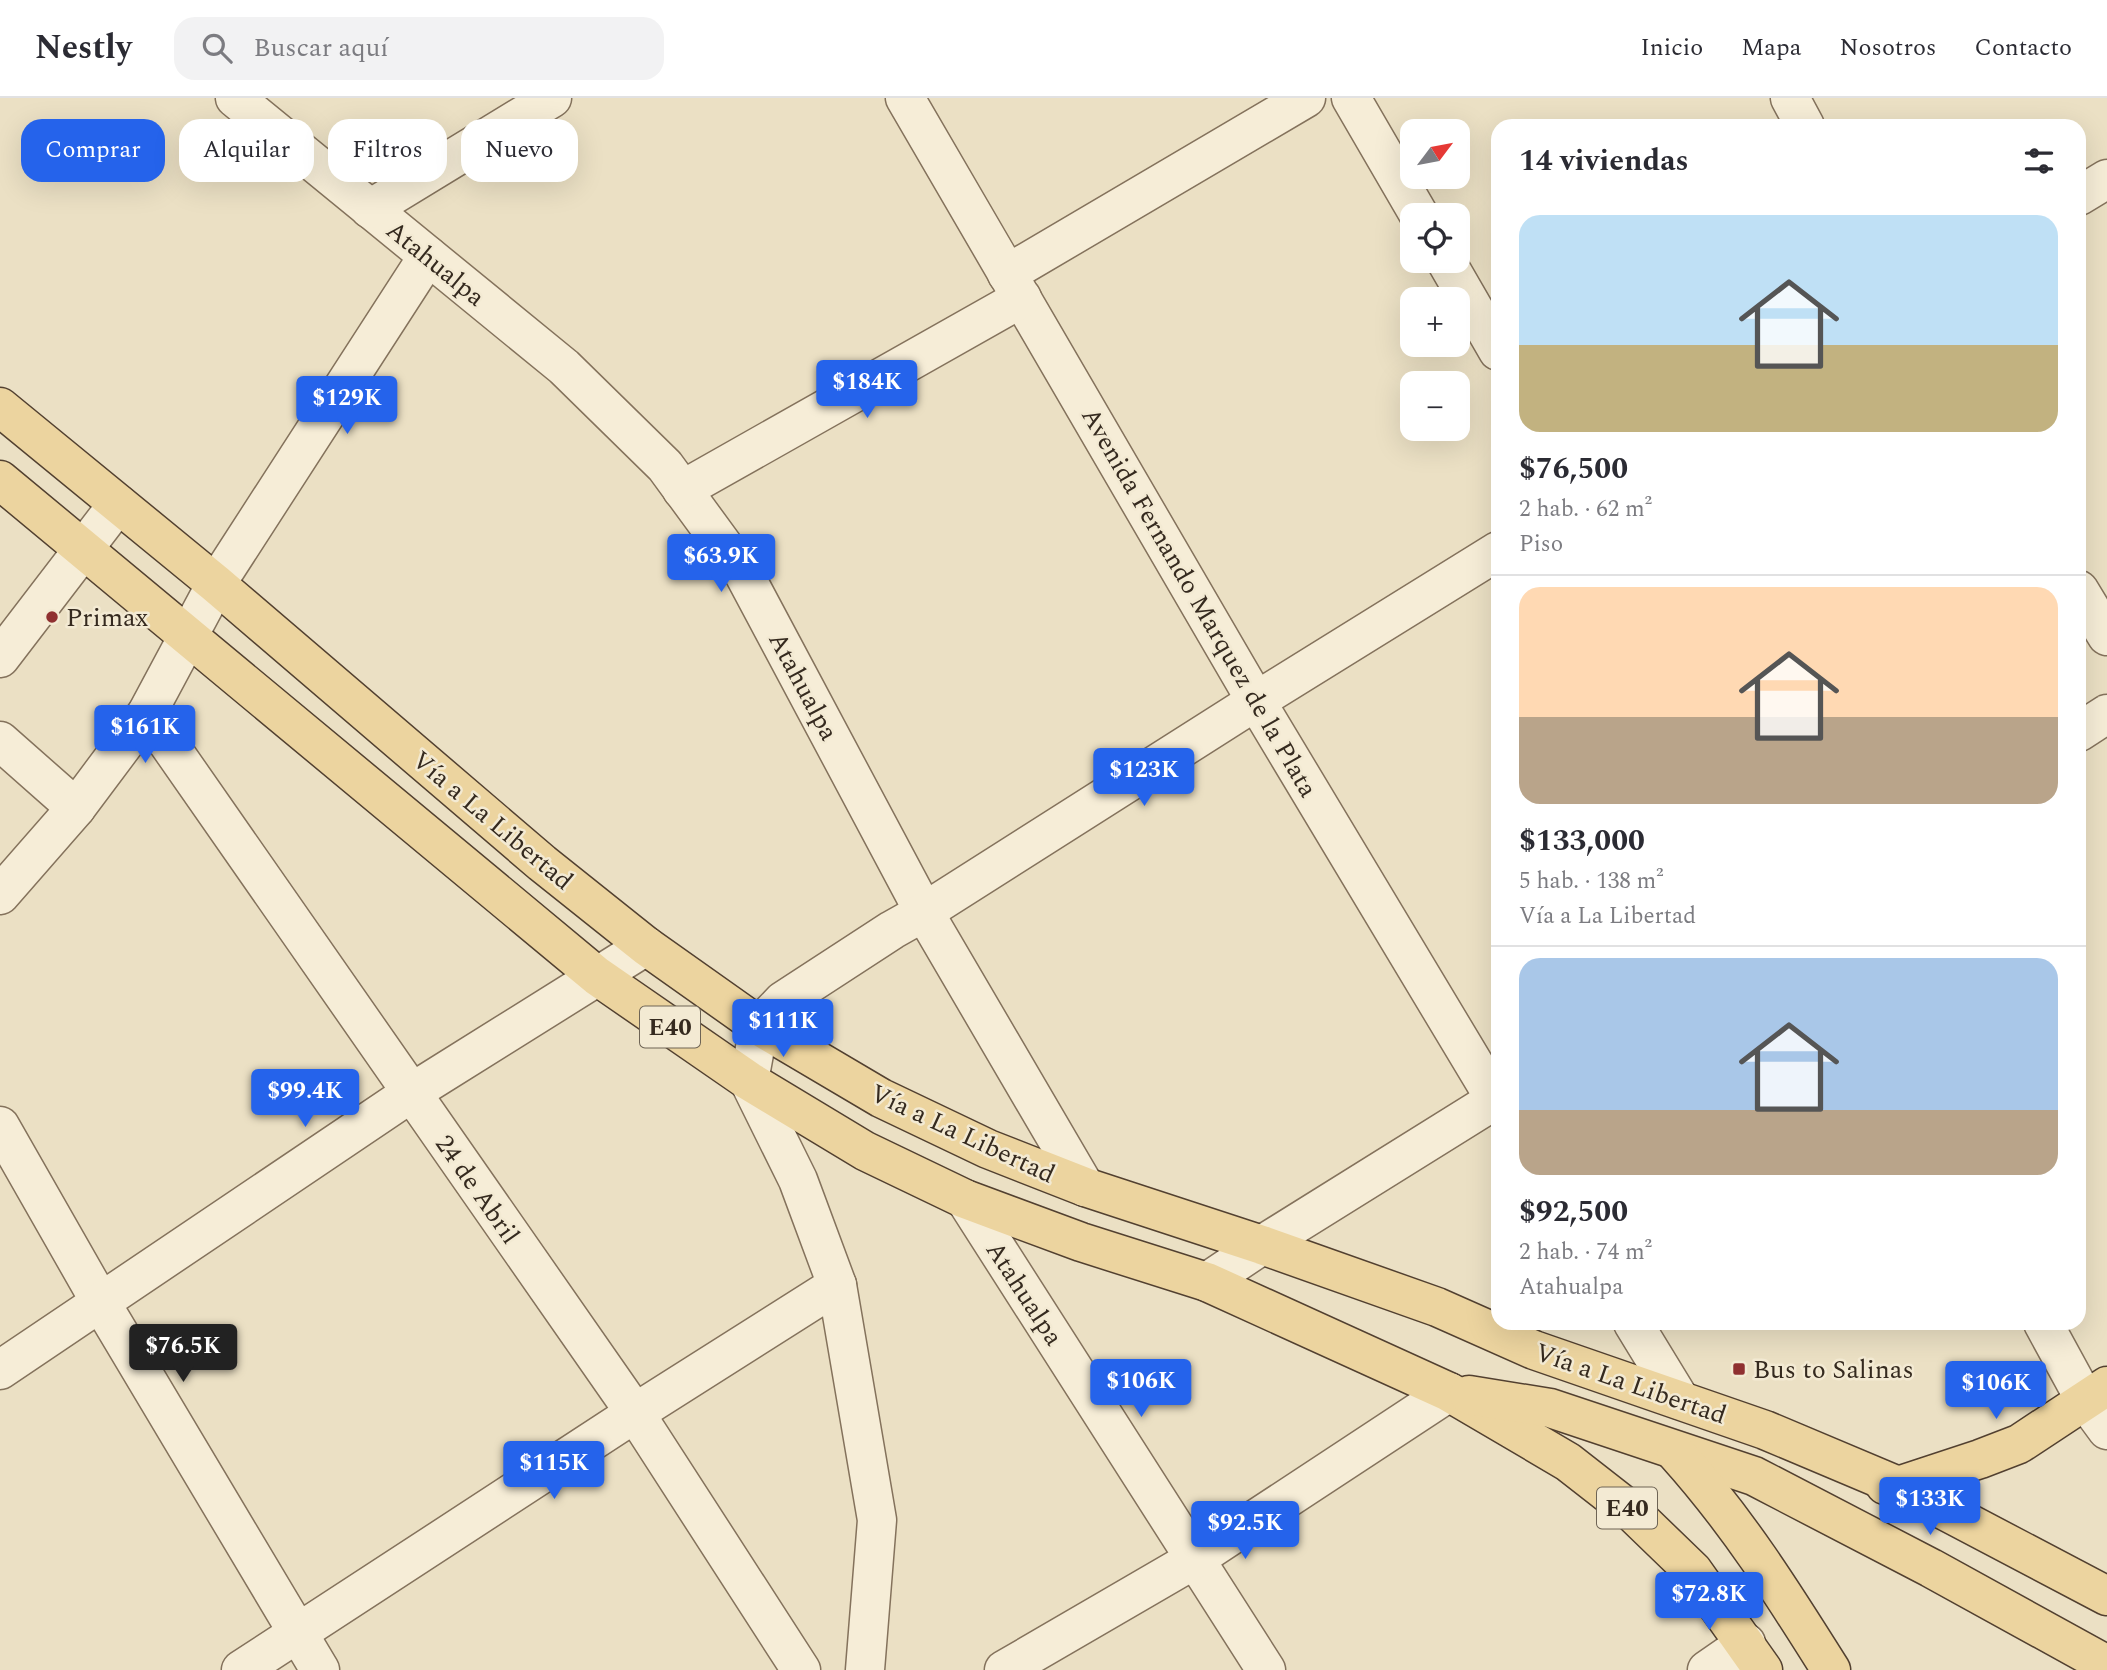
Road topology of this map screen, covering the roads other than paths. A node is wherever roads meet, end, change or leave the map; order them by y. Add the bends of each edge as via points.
1 (235, 98) edge
2 (552, 98) edge
3 (905, 98) edge
4 (1306, 98) edge
5 (1351, 98) edge
6 (1790, 98) edge
7 (1801, 119) edge
8 (2107, 178) edge
9 (2086, 192) edge
10 (1412, 203) edge
11 (370, 209) junction
12 (428, 256) junction
13 (1453, 273) edge
14 (1015, 286) junction
15 (1491, 339) edge
16 (0, 407) edge
17 (0, 481) edge
18 (682, 490) junction
19 (118, 504) junction
20 (84, 550) junction
21 (1491, 555) edge
22 (216, 584) junction
23 (2086, 602) edge
24 (2107, 636) edge
25 (188, 638) junction
26 (0, 657) edge
27 (1256, 701) junction
28 (147, 713) junction
29 (2107, 713) edge
30 (2086, 727) edge
31 (0, 741) edge
32 (76, 808) junction
33 (0, 895) edge
34 (924, 912) junction
35 (646, 946) junction
36 (597, 976) junction
37 (759, 1027) junction
38 (749, 1081) junction
39 (1491, 1091) edge
40 (411, 1093) junction
41 (1491, 1105) edge
42 (0, 1126) edge
43 (1085, 1187) junction
44 (965, 1199) junction
45 (1262, 1245) junction
46 (1207, 1282) junction
47 (837, 1285) junction
48 (101, 1303) junction
49 (1637, 1330) edge
50 (2048, 1330) edge
51 (1534, 1350) junction
52 (0, 1370) edge
53 (1449, 1392) junction
54 (1680, 1400) junction
55 (2100, 1405) edge
56 (635, 1413) junction
57 (1674, 1450) junction
58 (1754, 1476) junction
59 (1898, 1486) junction
60 (1195, 1559) junction
61 (2107, 1596) edge
62 (298, 1635) junction
63 (1754, 1657) edge
64 (2107, 1665) edge
65 (242, 1670) edge
66 (320, 1670) edge
67 (801, 1670) edge
68 (865, 1670) edge
69 (1004, 1670) edge
70 (1266, 1670) edge
71 (1707, 1670) edge
72 (1831, 1670) edge

1 - 11 street, Atahualpa
2 - 11 street
3 - 14 street, Avenida Fernando Marquez de la Plata
4 - 14 street
5 - 10 street
6 - 7 street
8 - 9 street
11 - 12 street, Atahualpa
12 - 18 street, Atahualpa via 564,367 664,466
12 - 22 street
13 - 15 street
14 - 18 street
14 - 27 street, Avenida Fernando Marquez de la Plata
16 - 19 main road, Vía a La Libertad / E40
17 - 20 main road, Vía a La Libertad / E40
18 - 34 street, Atahualpa via 744,575
19 - 20 street
19 - 22 main road, Vía a La Libertad / E40
20 - 25 main road, Vía a La Libertad / E40
20 - 26 street
21 - 27 street
22 - 25 street
22 - 35 main road, Vía a La Libertad / E40
23 - 24 street
25 - 28 street
25 - 36 main road, Vía a La Libertad / E40
27 - 34 street
27 - 39 street, Avenida Fernando Marquez de la Plata
28 - 32 street
28 - 40 street, 24 de Abril
29 - 30 street
31 - 32 street
32 - 33 street
34 - 37 street via 783,1000
34 - 43 street, Atahualpa
35 - 36 street
35 - 37 main road, Vía a La Libertad / E40
36 - 38 main road, Vía a La Libertad / E40
36 - 40 street
37 - 38 street
37 - 43 main road, Vía a La Libertad / E40 via 881,1097 988,1149
38 - 44 main road, Vía a La Libertad / E40 via 865,1151
38 - 47 street via 799,1180
40 - 48 street
40 - 56 street, 24 de Abril
41 - 45 street
42 - 48 street
43 - 45 main road, Vía a La Libertad / E40
44 - 46 main road, Vía a La Libertad / E40
44 - 60 street, Atahualpa
45 - 46 street
45 - 51 main road, Vía a La Libertad / E40 via 1437,1307
46 - 53 main road, Vía a La Libertad / E40
47 - 56 street
47 - 68 street via 877,1520
48 - 52 street
48 - 62 street
49 - 54 street
50 - 55 street
51 - 54 main road, Vía a La Libertad
51 - 57 main road, E40
53 - 57 main road, Vía a La Libertad via 1550,1408
53 - 60 street
53 - 63 main road, E40 via 1569,1462 1632,1512 1693,1571
54 - 59 main road, Vía a La Libertad
55 - 59 main road, Vía a La Libertad via 2019,1444
56 - 62 street
56 - 67 street, 24 de Abril
57 - 58 main road, Vía a La Libertad
57 - 72 main road, E40 via 1758,1555
58 - 59 main road, Vía a La Libertad
58 - 64 main road, Vía a La Libertad
59 - 61 main road, Vía a La Libertad
60 - 69 street
60 - 70 street, Atahualpa
62 - 65 street
62 - 66 street
63 - 71 street

